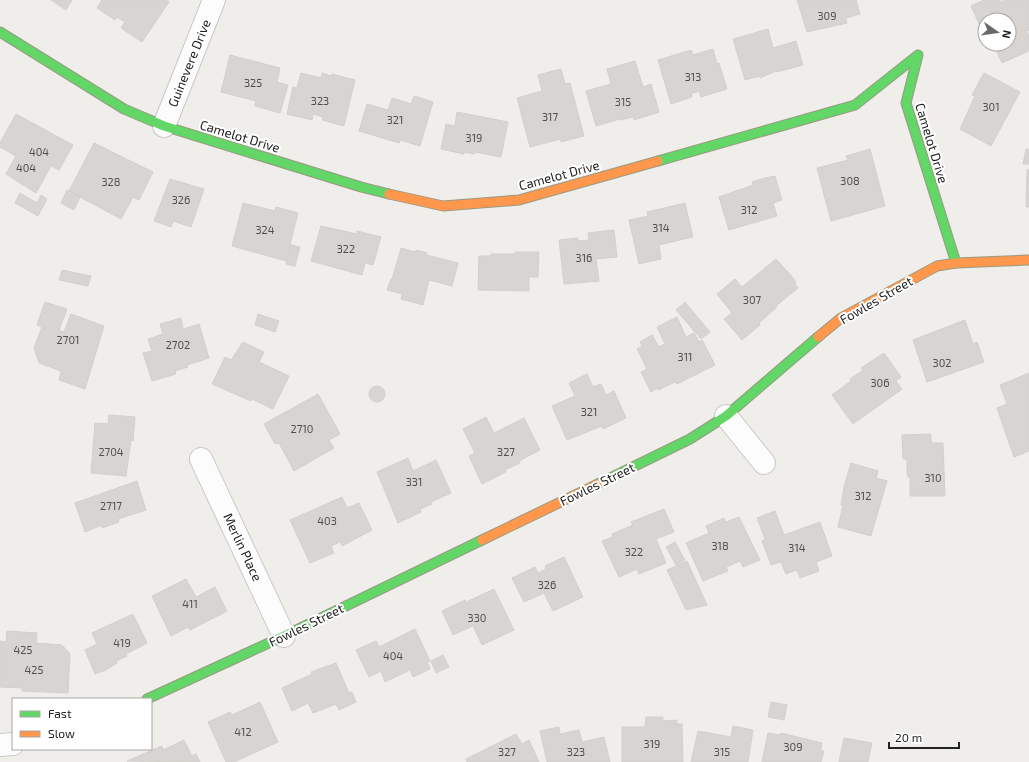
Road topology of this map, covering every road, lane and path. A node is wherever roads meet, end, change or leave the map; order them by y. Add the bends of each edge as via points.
1 (214, 0) edge
2 (0, 32) edge
3 (164, 126) junction
4 (1029, 260) edge
5 (956, 263) junction
6 (726, 416) junction
7 (201, 459) dead end
8 (764, 463) dead end
9 (284, 636) junction
10 (149, 698) edge
11 (12, 744) edge
12 (0, 745) edge

1 - 3 street, Guinevere Drive
2 - 3 street, Camelot Drive via 124,109
3 - 5 street, Camelot Drive via 361,187 443,206 519,200 855,105 918,55 906,103
4 - 5 street, Fowles Street
5 - 6 street, Fowles Street via 936,266 841,318
6 - 8 street
6 - 9 street, Fowles Street via 690,439
7 - 9 street, Merlin Place
9 - 10 street, Fowles Street
11 - 12 street

